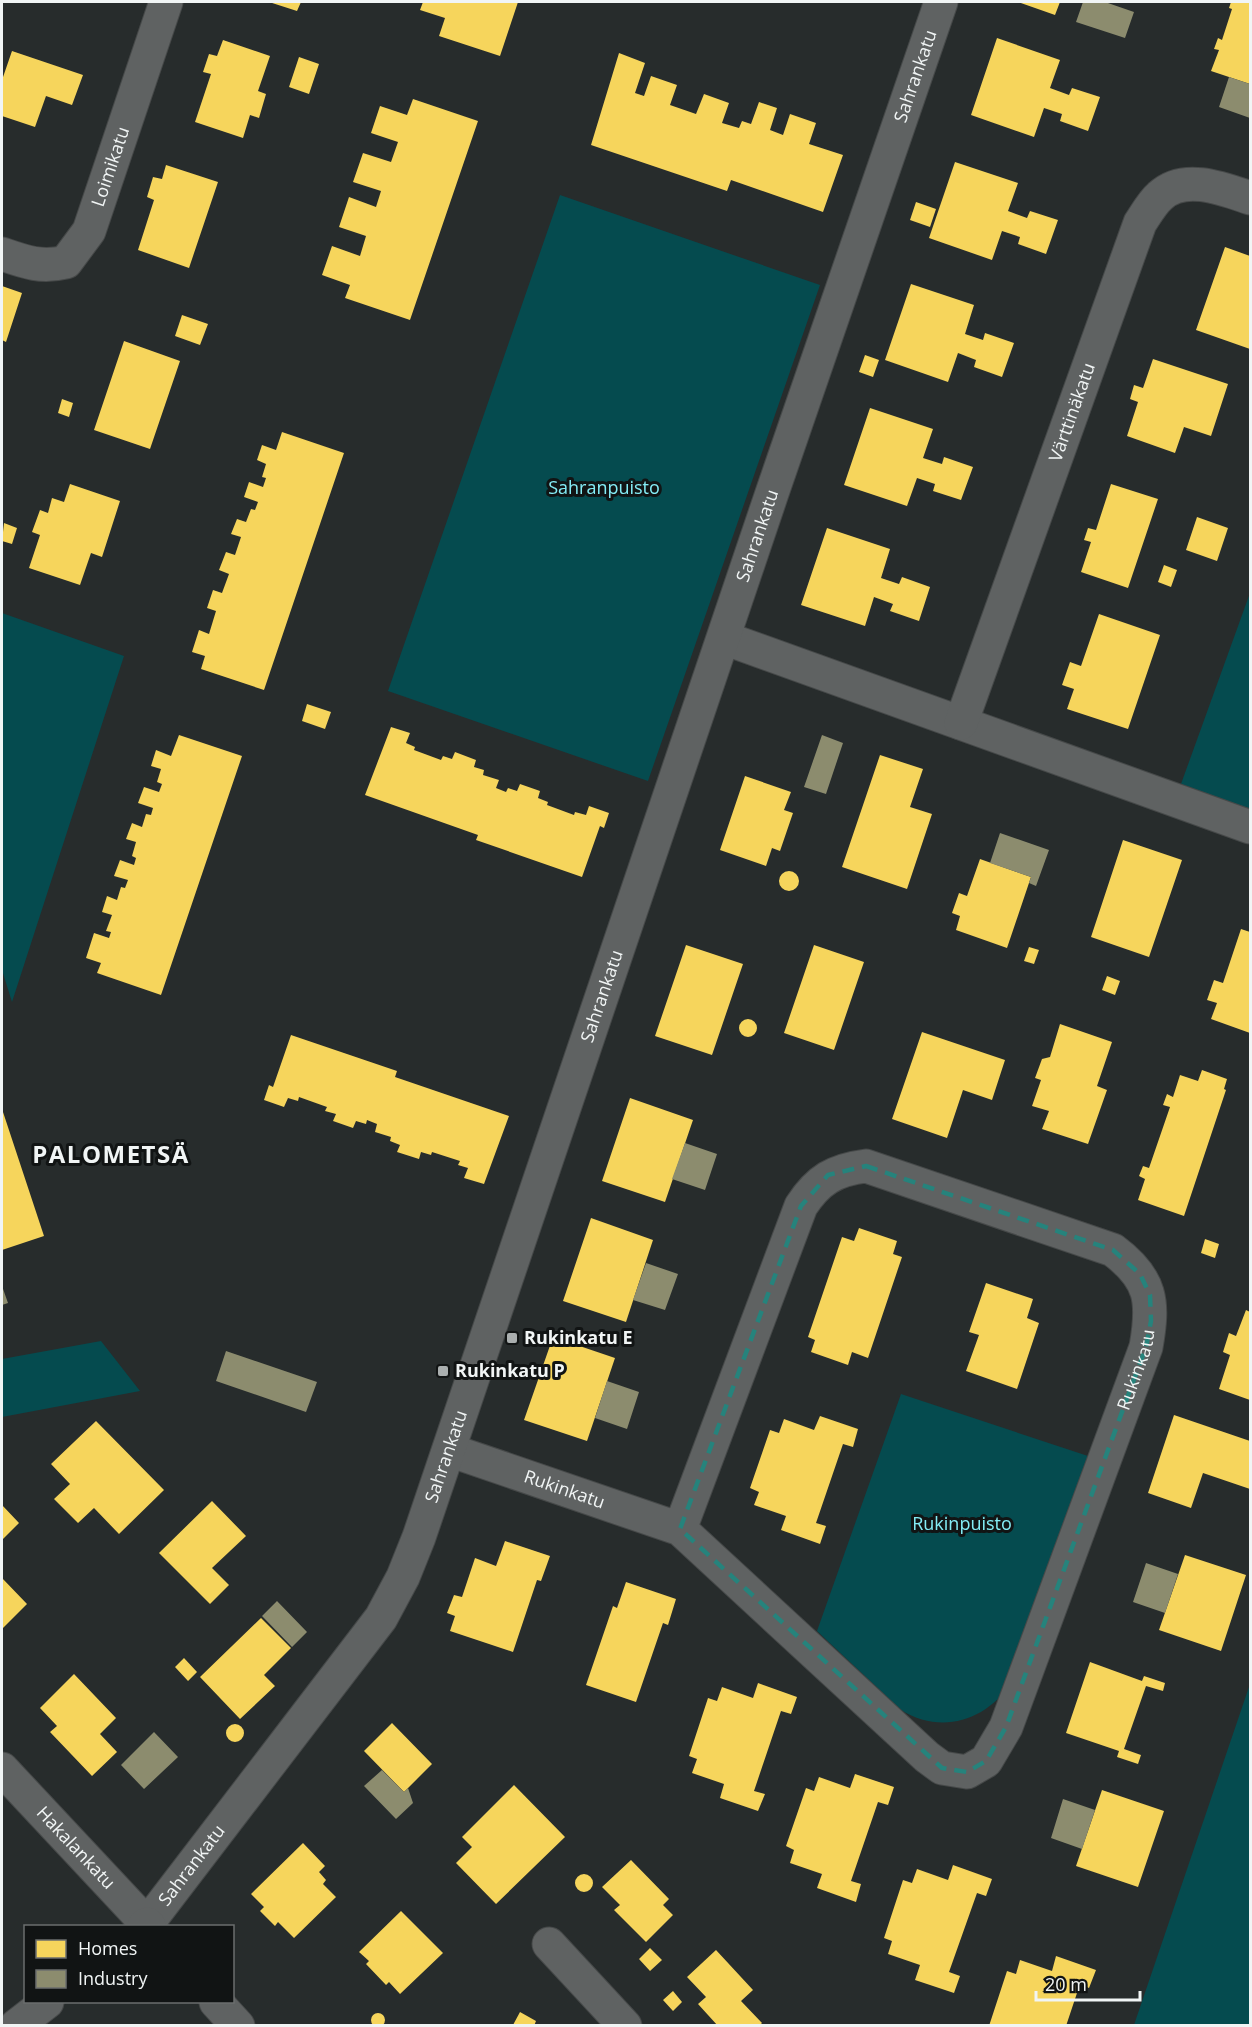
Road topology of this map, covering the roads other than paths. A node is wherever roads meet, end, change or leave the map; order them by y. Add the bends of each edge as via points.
1 (166, 2) edge
2 (941, 2) edge
3 (1251, 198) edge
4 (2, 254) edge
5 (724, 638) junction
6 (962, 723) junction
7 (1251, 827) edge
8 (449, 1450) junction
9 (680, 1529) junction
10 (2, 1769) edge
11 (146, 1925) edge
12 (148, 1925) edge
13 (549, 1944) dead end
14 (44, 2003) edge
15 (218, 2003) edge
16 (16, 2025) edge
17 (238, 2025) edge
18 (625, 2025) edge

1 - 4 street, Loimikatu via 89,231 66,262 47,267
2 - 5 street, Sahrankatu
3 - 6 street, Värttinäkatu via 1213,185 1185,185 1161,195 1140,223
5 - 6 street
5 - 8 street, Sahrankatu
6 - 7 street
8 - 9 street, Rukinkatu
8 - 12 street, Sahrankatu via 404,1577 381,1618
9 - 9 street, Rukinkatu via 927,1758 942,1768 967,1772 986,1761 1006,1727 1146,1347 1150,1295 1140,1274 1113,1250 866,1166 844,1168 828,1175 801,1206
10 - 11 street, Hakalankatu
13 - 18 street
14 - 16 street
15 - 17 street

